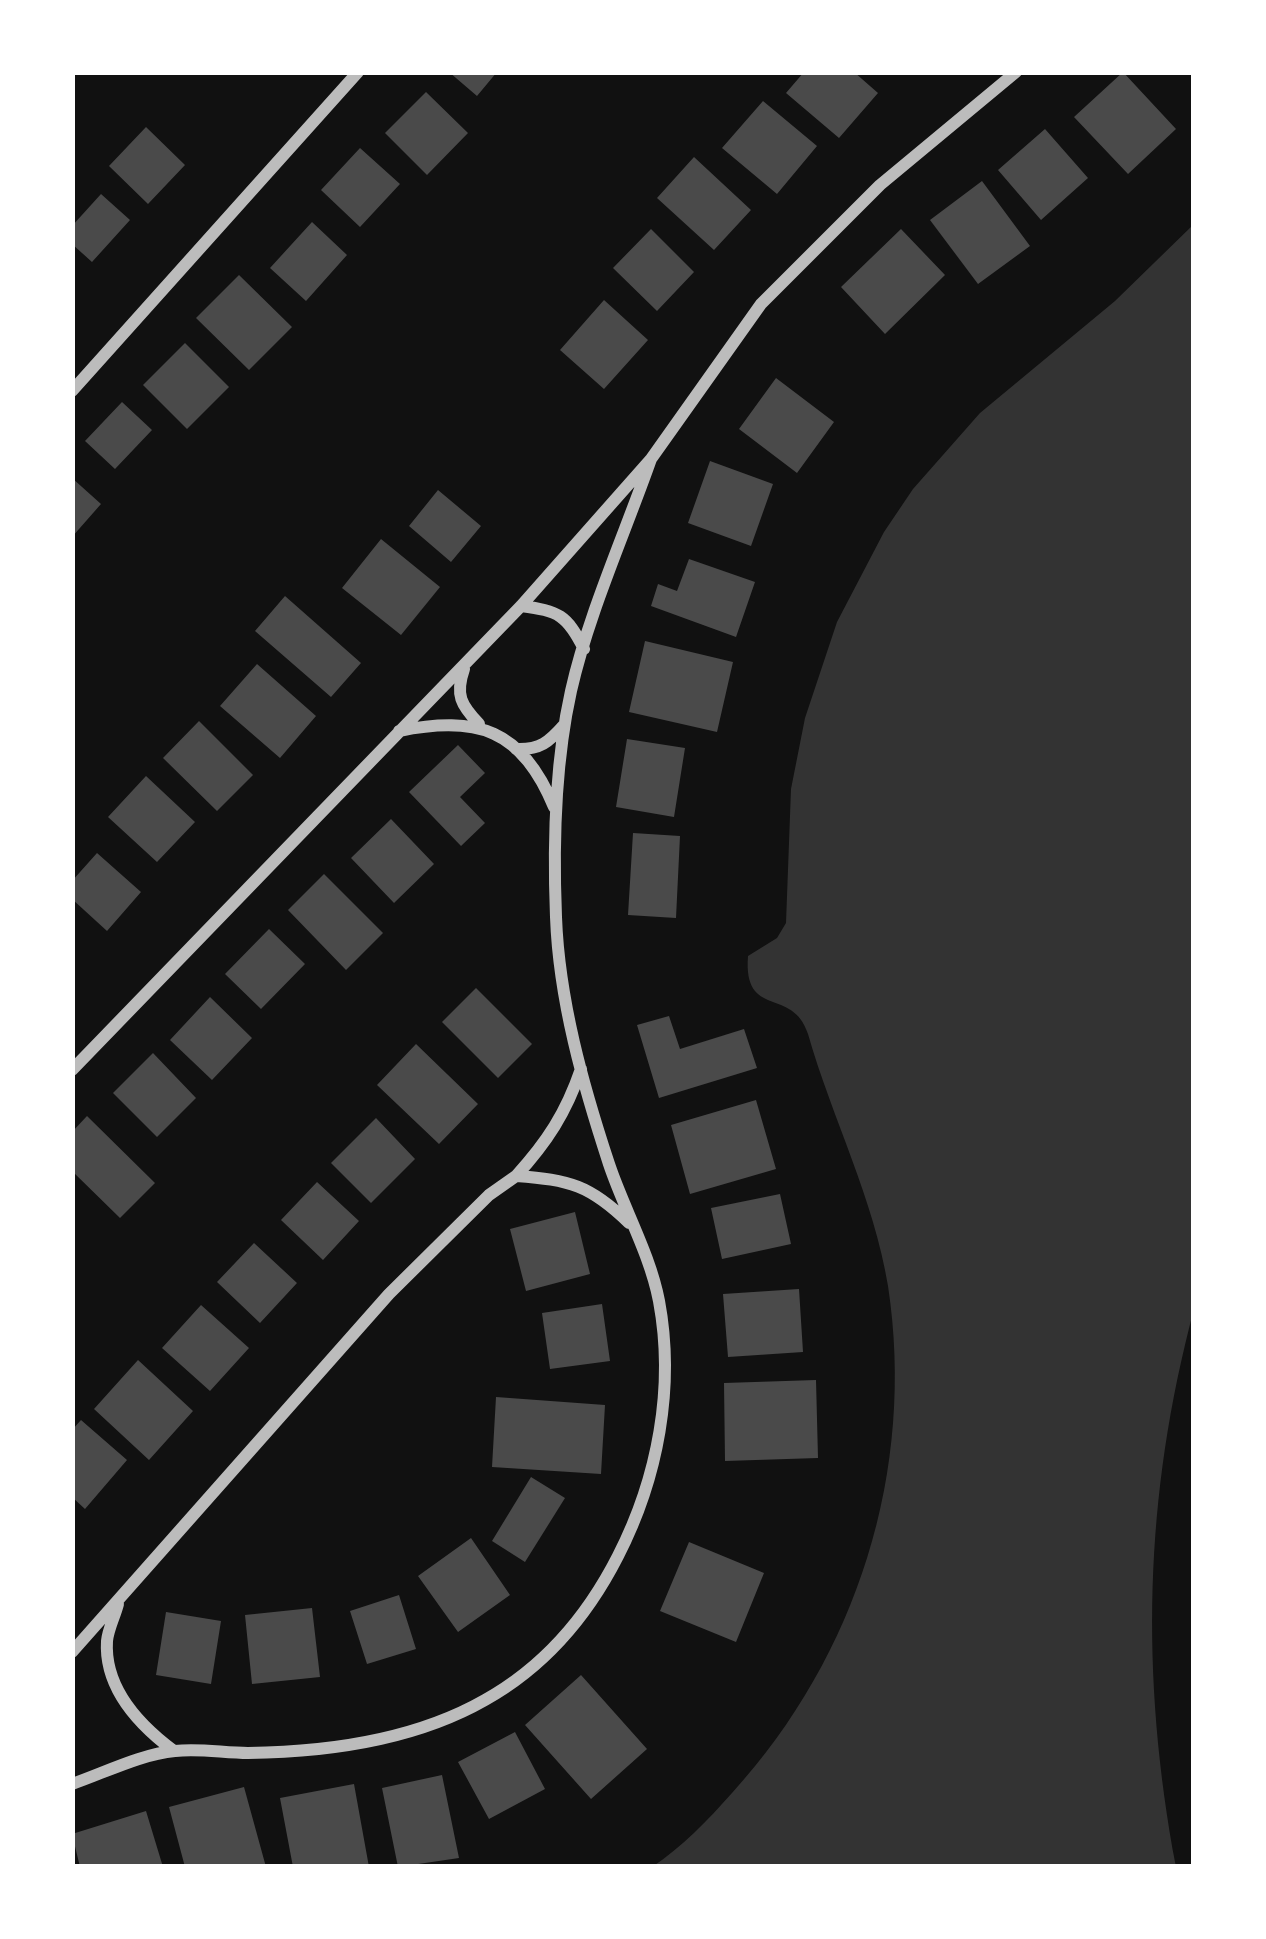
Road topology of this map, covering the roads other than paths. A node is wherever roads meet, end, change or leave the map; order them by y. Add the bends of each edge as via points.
1 (358, 72) edge
2 (1016, 72) edge
3 (72, 391) edge
4 (651, 459) junction
5 (521, 606) junction
6 (584, 649) junction
7 (466, 662) junction
8 (566, 723) junction
9 (480, 726) junction
10 (398, 731) junction
11 (515, 748) junction
12 (556, 812) junction
13 (581, 1068) junction
14 (72, 1070) edge
15 (516, 1176) junction
16 (633, 1227) junction
17 (120, 1597) junction
18 (72, 1652) edge
19 (174, 1750) junction
20 (72, 1784) edge

1 - 3 street
2 - 4 street via 880,185 761,304
4 - 5 street
4 - 6 street
5 - 6 street via 553,610 572,624
5 - 7 street
6 - 8 street
7 - 9 street via 461,705
7 - 10 street
8 - 11 street via 549,743
8 - 12 street
9 - 10 street
9 - 11 street
10 - 14 street
11 - 12 street via 541,774
12 - 13 street via 556,919
13 - 15 street via 550,1138
13 - 16 street
15 - 16 street via 579,1184
15 - 17 street via 388,1294
16 - 19 street via 658,1296 664,1341 655,1462 601,1591 558,1644 485,1701 399,1733 333,1748
17 - 18 street
17 - 19 street via 107,1641 112,1678 144,1728
19 - 20 street

